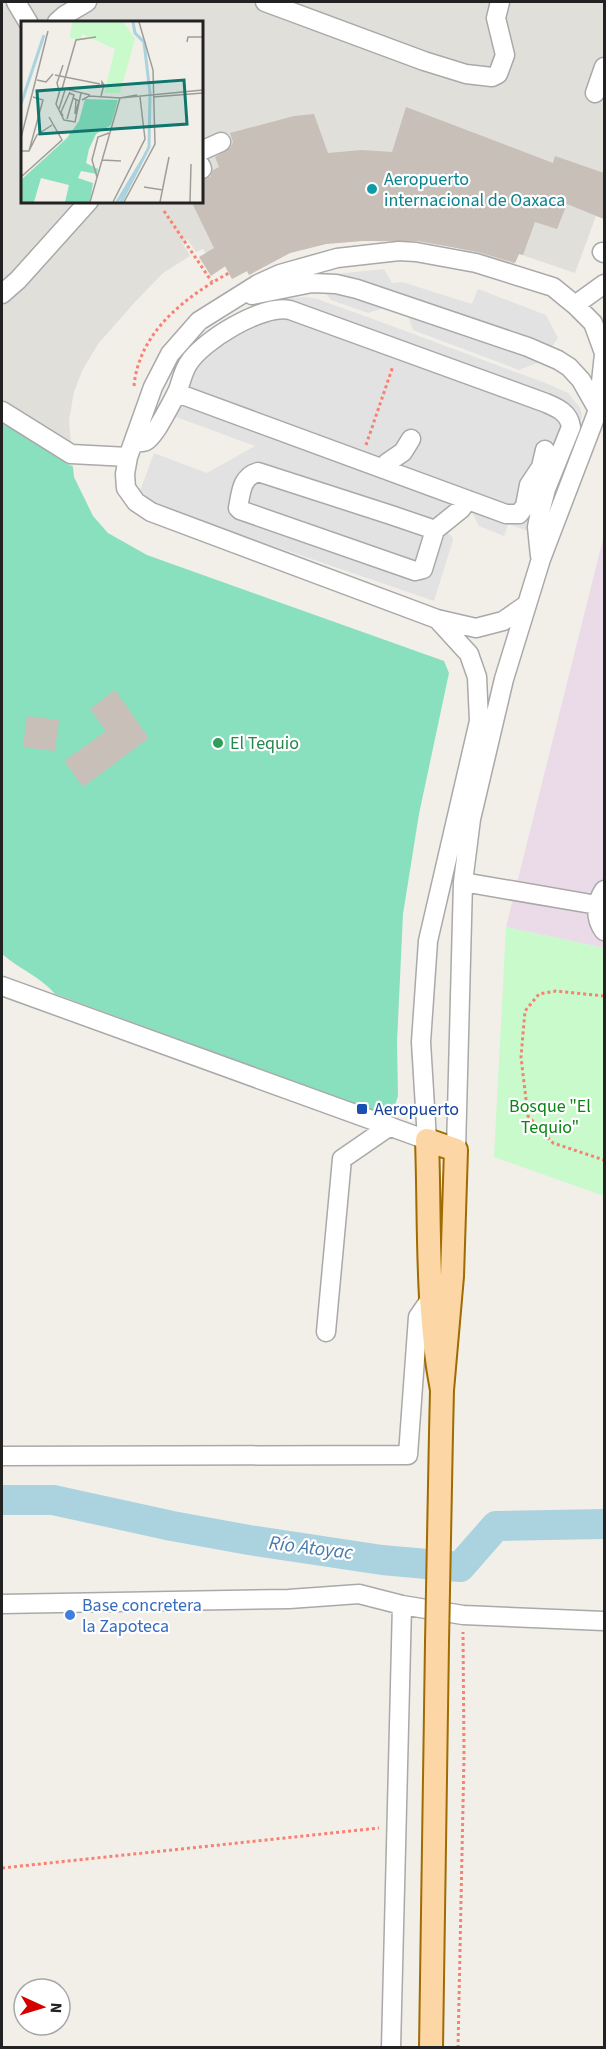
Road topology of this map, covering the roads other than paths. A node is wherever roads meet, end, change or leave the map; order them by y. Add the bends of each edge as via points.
1 (16, 2) edge
2 (87, 2) edge
3 (266, 2) edge
4 (500, 2) edge
5 (27, 21) edge
6 (58, 21) edge
7 (604, 67) edge
8 (595, 93) dead end
9 (220, 142) dead end
10 (202, 150) edge
11 (88, 202) edge
12 (604, 284) edge
13 (2, 294) edge
14 (237, 297) junction
15 (575, 305) junction
16 (604, 353) edge
17 (177, 393) junction
18 (598, 410) junction
19 (2, 411) edge
20 (411, 439) dead end
21 (130, 450) junction
22 (545, 450) dead end
23 (384, 469) junction
24 (468, 500) junction
25 (435, 530) junction
26 (541, 559) junction
27 (526, 605) junction
28 (437, 619) junction
29 (463, 882) junction
30 (601, 898) edge
31 (604, 931) edge
32 (2, 986) edge
33 (390, 1126) junction
34 (428, 1140) junction
35 (456, 1150) junction
36 (431, 1298) junction
37 (326, 1332) dead end
38 (442, 1390) junction
39 (2, 1456) edge
40 (2, 1604) edge
41 (402, 1605) junction
42 (604, 1621) edge
43 (391, 2048) edge
44 (431, 2048) edge

1 - 5 street
2 - 6 street
3 - 4 street via 424,61 466,74 492,77 498,74 505,55 496,18
7 - 8 street
9 - 10 street
11 - 13 street
12 - 15 street
14 - 15 street via 304,266 399,251 476,263 554,287
14 - 18 street via 312,283 357,289 558,360 581,380
14 - 21 street via 199,321 170,354
15 - 16 street via 593,323
16 - 18 street
17 - 21 street via 153,435
17 - 23 street
17 - 26 street via 188,364 218,336 267,310 280,308 558,408 566,414 571,427 546,489 537,527
18 - 26 street
19 - 21 street via 71,454
20 - 23 street
21 - 28 street via 126,488 136,502 151,512
22 - 24 street via 519,514 506,514
23 - 24 street
24 - 25 street
25 - 25 street via 258,472 243,483 238,508 415,571 423,569
26 - 27 street
27 - 28 street via 503,621 476,628
27 - 29 street via 471,819
28 - 34 street via 469,654 477,677 478,721 428,941 421,1042
29 - 30 street
29 - 35 street
30 - 31 street via 597,916
32 - 33 street
33 - 34 street
33 - 37 street via 342,1159
34 - 35 main road
34 - 36 main road
35 - 38 main road via 452,1276
36 - 38 main road via 434,1351
36 - 39 street via 418,1317 408,1455
38 - 44 main road, bridge
40 - 41 street via 289,1599 359,1594
41 - 42 street via 463,1616
41 - 43 street

